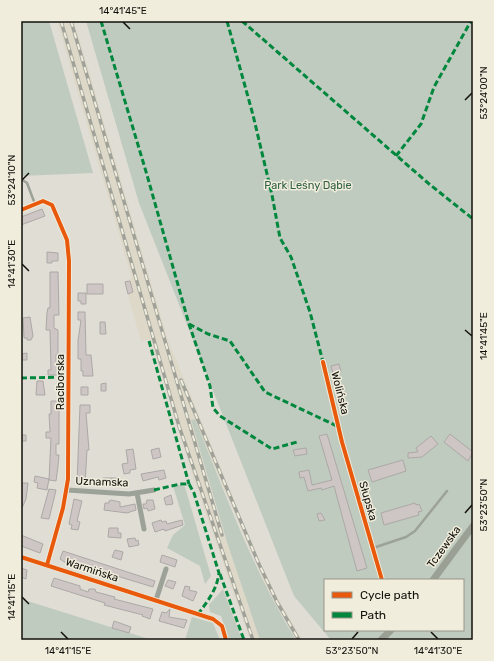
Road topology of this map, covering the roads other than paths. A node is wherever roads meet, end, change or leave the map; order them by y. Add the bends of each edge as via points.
1 (21, 180) edge
2 (36, 204) junction
3 (21, 210) edge
4 (323, 362) dead end
5 (339, 427) joint
6 (67, 490) junction
7 (154, 490) dead end
8 (447, 492) dead end
9 (137, 493) junction
10 (473, 526) edge
11 (144, 529) dead end
12 (373, 548) junction
13 (21, 557) edge
14 (47, 565) junction
15 (166, 569) dead end
16 (382, 579) edge
17 (434, 579) edge
18 (156, 600) junction
19 (390, 631) edge
20 (226, 640) edge
21 (381, 640) edge

1 - 2 lane via 27,183
2 - 3 street
2 - 6 street, Raciborska via 52,204 64,230 69,261
4 - 5 street, Wolińska
5 - 12 street, Słupska
6 - 9 street, Uznamska
6 - 14 street, Raciborska
7 - 9 street, Uznamska
8 - 12 lane via 415,531 406,537
9 - 11 street, Uznamska
10 - 17 street, Tczewska
12 - 16 street, Słupska
13 - 14 street, Warmińska
14 - 18 street, Warmińska
15 - 18 street
18 - 20 street, Warmińska via 214,619 222,626
19 - 21 street

